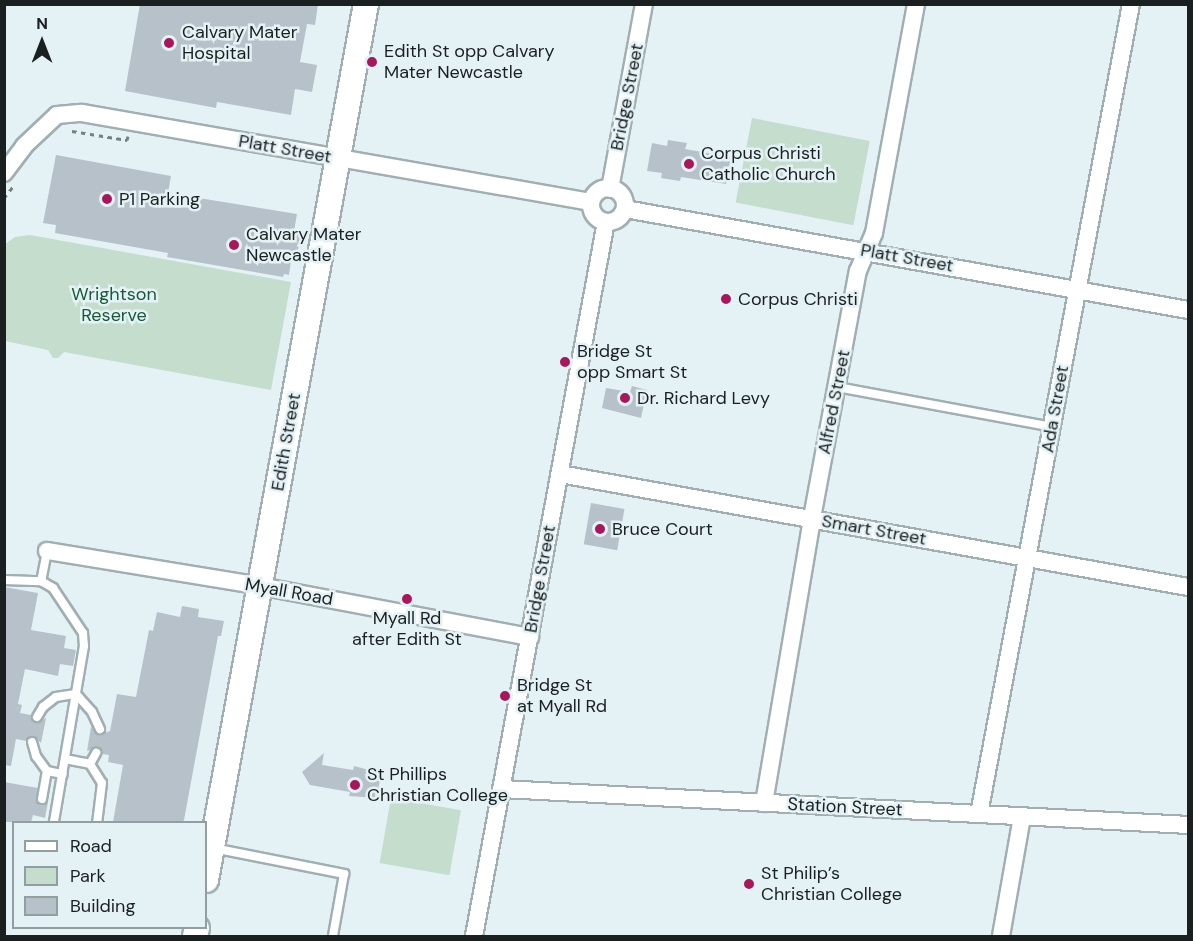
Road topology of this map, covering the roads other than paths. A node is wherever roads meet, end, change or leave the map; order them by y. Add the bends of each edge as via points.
1 (366, 4) edge
2 (644, 4) edge
3 (916, 4) edge
4 (1131, 4) edge
5 (337, 158) junction
6 (12, 175) edge
7 (610, 189) junction
8 (591, 202) junction
9 (625, 209) junction
10 (606, 222) junction
11 (866, 251) junction
12 (1077, 290) junction
13 (1188, 310) edge
14 (837, 387) junction
15 (1052, 427) junction
16 (560, 474) junction
17 (812, 518) junction
18 (47, 551) joint
19 (1028, 559) junction
20 (4, 580) edge
21 (41, 582) junction
22 (260, 586) junction
23 (1188, 587) edge
24 (530, 637) junction
25 (76, 694) junction
26 (37, 717) dead end
27 (100, 729) dead end
28 (32, 742) dead end
29 (96, 753) dead end
30 (65, 759) junction
31 (90, 764) junction
32 (47, 771) junction
33 (63, 774) junction
34 (502, 789) junction
35 (42, 799) dead end
36 (764, 803) junction
37 (979, 814) junction
38 (1022, 817) junction
39 (54, 821) edge
40 (97, 821) edge
41 (1188, 825) edge
42 (211, 848) junction
43 (207, 874) edge
44 (333, 936) edge
45 (474, 936) edge
46 (1001, 936) edge

1 - 5 main road, Edith Street
2 - 7 street, Bridge Street
3 - 11 street, Alfred Street via 874,233
4 - 12 street, Ada Street
5 - 6 street, Platt Street via 81,113 57,115 24,146
5 - 8 street, Platt Street
5 - 22 main road, Edith Street
7 - 8 street via 598,192
7 - 9 street via 622,196
8 - 10 street via 596,217
9 - 10 street via 620,218
9 - 11 street, Platt Street
10 - 16 street, Bridge Street
11 - 12 street, Platt Street
11 - 14 street, Alfred Street via 860,263
12 - 13 street, Platt Street
12 - 15 street, Ada Street
14 - 15 lane
14 - 17 street, Alfred Street
15 - 19 street, Ada Street
16 - 17 street, Smart Street
16 - 24 street, Bridge Street
17 - 19 street, Smart Street
17 - 36 street, Alfred Street
18 - 21 lane
18 - 22 street, Myall Road
19 - 23 street, Smart Street
19 - 37 street, Ada Street
20 - 21 lane
21 - 25 lane via 53,588 83,633
22 - 24 street, Myall Road
22 - 42 main road, Edith Street
24 - 34 street, Bridge Street
25 - 26 lane via 56,698
25 - 27 lane via 92,712
25 - 30 lane
28 - 32 lane
29 - 31 lane
30 - 31 lane
30 - 33 lane
31 - 40 lane via 102,783
32 - 33 lane
32 - 35 lane
33 - 39 lane
34 - 36 street, Station Street
34 - 45 street, Bridge Street
36 - 37 street, Station Street
37 - 38 street, Station Street
38 - 41 street, Station Street
38 - 46 street
42 - 43 main road, Edith Street
42 - 44 lane via 344,874

